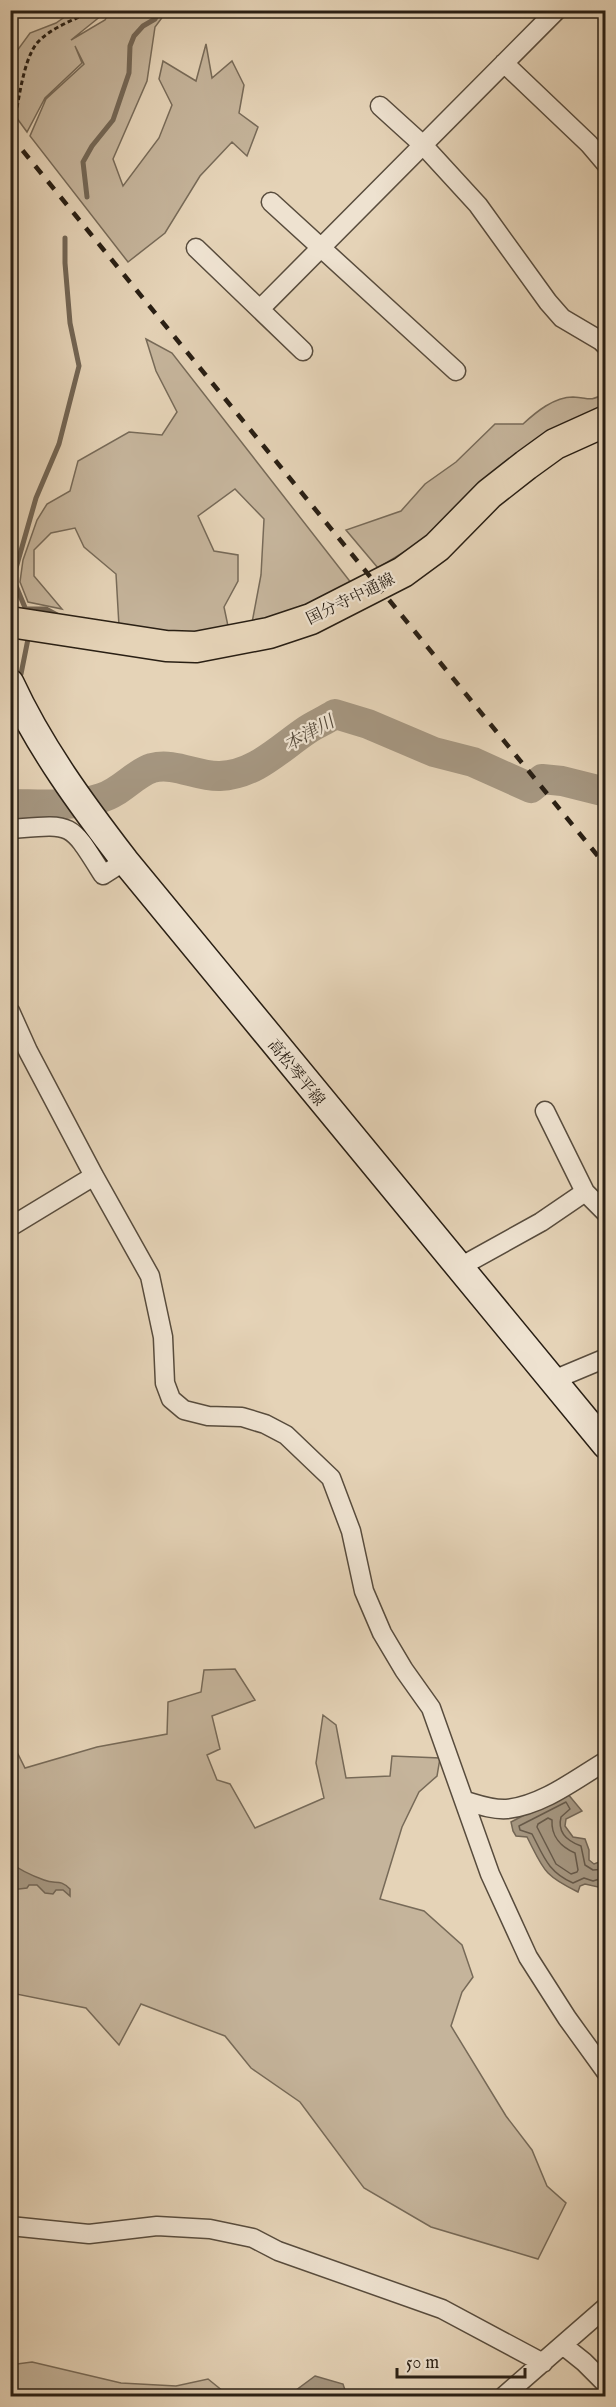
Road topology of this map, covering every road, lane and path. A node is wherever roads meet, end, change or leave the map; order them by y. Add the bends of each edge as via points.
1 (94, 10) edge
2 (557, 10) edge
3 (504, 63) junction
4 (380, 106) dead end
5 (10, 144) edge
6 (423, 145) junction
7 (606, 164) edge
8 (271, 202) dead end
9 (196, 248) dead end
10 (321, 248) junction
11 (260, 309) junction
12 (606, 346) edge
13 (303, 351) dead end
14 (456, 371) dead end
15 (606, 421) edge
16 (10, 622) edge
17 (10, 683) edge
18 (10, 829) edge
19 (125, 861) junction
20 (10, 1011) edge
21 (545, 1111) dead end
22 (94, 1176) junction
23 (585, 1192) junction
24 (606, 1213) edge
25 (10, 1227) edge
26 (458, 1268) junction
27 (606, 1358) edge
28 (551, 1381) junction
29 (606, 1445) edge
30 (606, 1761) edge
31 (466, 1801) junction
32 (606, 2072) edge
33 (10, 2226) edge
34 (606, 2307) edge
35 (564, 2346) junction
36 (543, 2363) junction
37 (606, 2385) edge
38 (504, 2397) edge

1 - 5 path via 37,42 26,65
2 - 3 street
3 - 6 street
3 - 7 street
4 - 6 street
6 - 10 street
6 - 12 street via 478,205 562,318
8 - 10 street
9 - 11 street
10 - 11 street
10 - 14 street
11 - 13 street
15 - 16 main road, 国分寺中通線 via 555,444 526,465 489,494 437,547 403,572 311,619 258,635 196,647 166,646
17 - 19 main road, 高松琴平線 via 67,784
18 - 19 street via 56,825 68,829 78,836 102,875
19 - 26 main road, 高松琴平線
20 - 22 street
21 - 23 street
22 - 25 street
22 - 31 street via 150,1276 163,1337 165,1383 171,1399 184,1410 265,1424 286,1435 331,1478 351,1531 364,1591 382,1633 430,1708
23 - 24 street
23 - 26 street via 542,1222
26 - 28 main road, 高松琴平線
27 - 28 street
28 - 29 main road, 高松琴平線
30 - 31 street via 528,1803 507,1809
31 - 32 street via 490,1874 528,1957
33 - 36 street via 89,2234 157,2226 210,2229 253,2238 278,2251 442,2309
34 - 35 street
35 - 36 street
35 - 37 street
36 - 38 street

